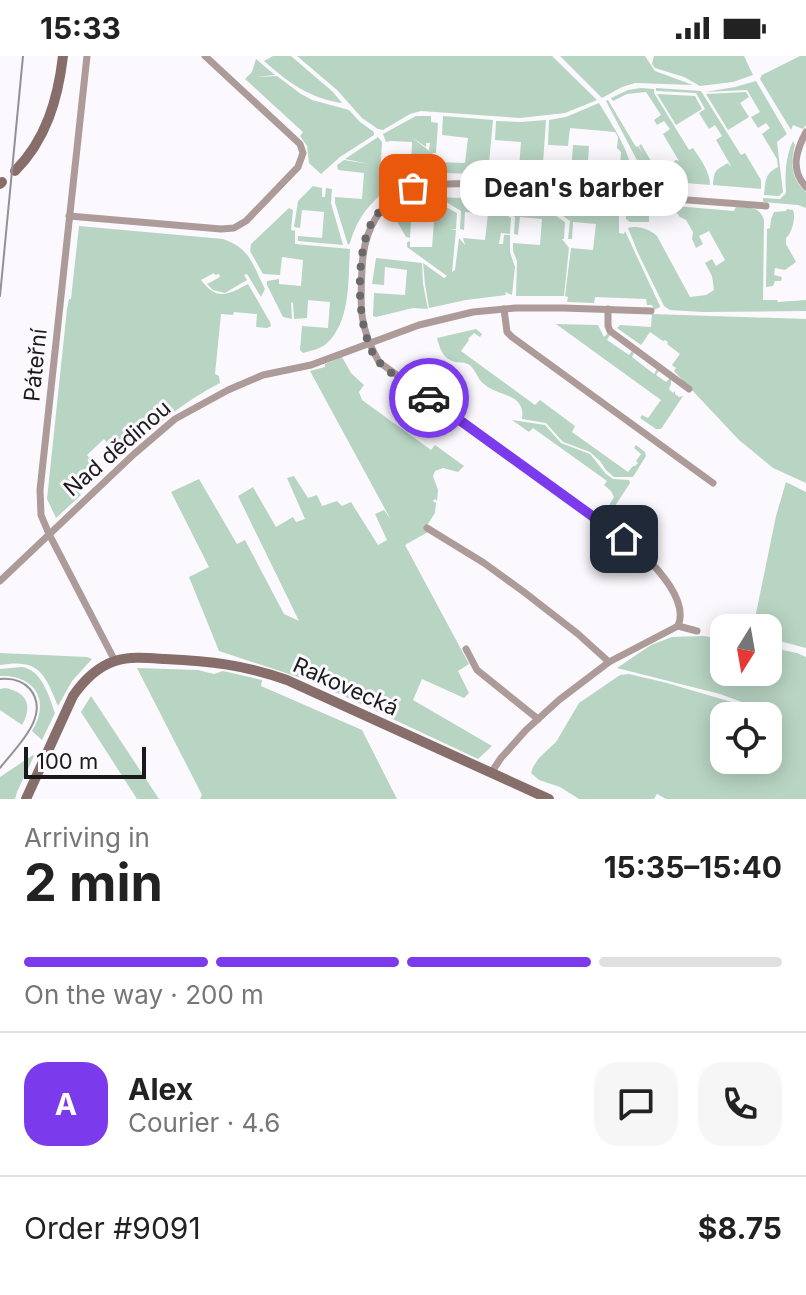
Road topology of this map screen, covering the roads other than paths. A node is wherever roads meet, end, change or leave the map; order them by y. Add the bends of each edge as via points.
1 (63, 56) edge
2 (87, 56) edge
3 (205, 56) edge
4 (806, 132) edge
5 (15, 171) dead end
6 (806, 187) edge
7 (766, 206) dead end
8 (69, 216) junction
9 (504, 309) junction
10 (608, 309) junction
11 (651, 311) dead end
12 (368, 343) junction
13 (679, 381) junction
14 (689, 389) dead end
15 (672, 391) dead end
16 (713, 483) dead end
17 (427, 528) dead end
18 (49, 534) junction
19 (0, 581) edge
20 (678, 626) junction
21 (697, 631) dead end
22 (466, 649) dead end
23 (115, 661) junction
24 (609, 662) junction
25 (538, 719) junction
26 (491, 773) junction
27 (26, 799) edge
28 (549, 799) edge

1 - 5 main road via 48,122
2 - 8 street, Páteřní
3 - 8 street via 300,144 298,167 234,228
4 - 6 street via 795,168
7 - 12 street via 490,185 413,188 382,208 366,239 361,319
8 - 18 street, Páteřní via 40,490 41,515
9 - 10 street, Nad dědinou
9 - 12 street, Nad dědinou via 443,318
9 - 16 street via 512,337
10 - 11 street, Nad dědinou
10 - 13 street via 610,331
12 - 18 street, Nad dědinou via 311,365 263,375 188,410
12 - 20 street via 382,364 640,551 671,588 681,612
13 - 14 street
13 - 15 street
17 - 24 street via 524,592
18 - 19 street, Nad dědinou
18 - 23 street, Páteřní
20 - 21 street
20 - 24 street
22 - 25 street via 477,670
23 - 26 main road, Rakovecká via 187,660 256,669
23 - 27 main road via 81,683
24 - 25 street
25 - 26 street
26 - 28 main road, Rakovecká

